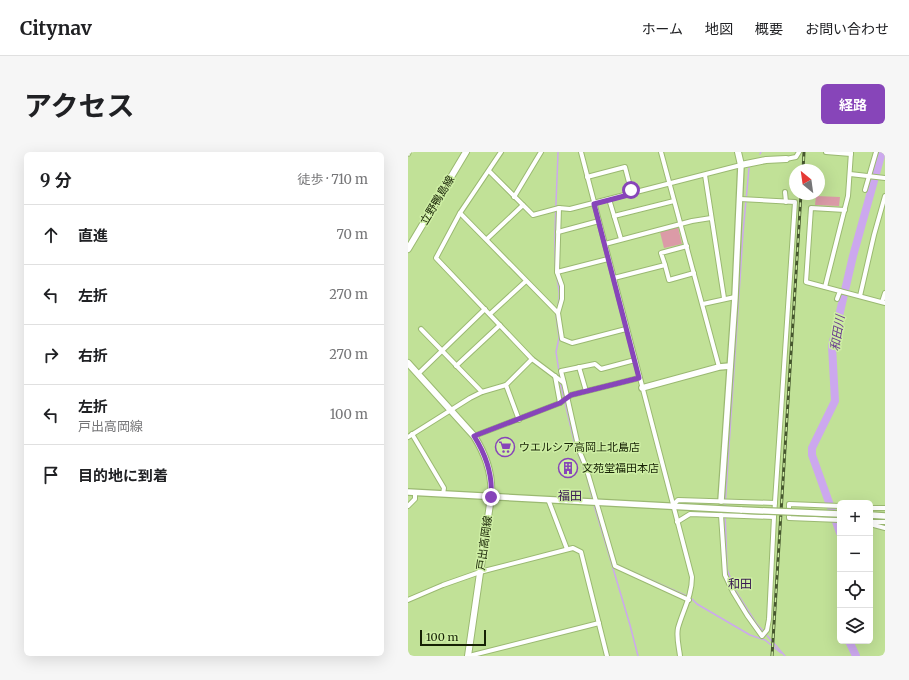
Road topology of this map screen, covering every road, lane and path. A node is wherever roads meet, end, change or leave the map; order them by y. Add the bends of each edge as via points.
1 (466, 152) edge
2 (501, 152) edge
3 (541, 152) edge
4 (581, 152) edge
5 (661, 152) edge
6 (738, 152) edge
7 (799, 152) edge
8 (826, 152) edge
9 (876, 152) edge
10 (851, 153) edge
11 (786, 159) joint
12 (742, 165) junction
13 (489, 171) junction
14 (850, 174) junction
15 (705, 175) junction
16 (869, 176) junction
17 (587, 177) junction
18 (885, 178) edge
19 (670, 185) junction
20 (865, 190) dead end
21 (785, 192) dead end
22 (632, 194) junction
23 (885, 196) edge
24 (514, 197) junction
25 (609, 199) junction
26 (741, 199) junction
27 (674, 201) junction
28 (786, 202) junction
29 (594, 204) junction
30 (884, 204) edge
31 (523, 205) junction
32 (556, 209) junction
33 (845, 210) junction
34 (460, 213) junction
35 (614, 216) junction
36 (711, 218) junction
37 (599, 221) junction
38 (681, 224) junction
39 (558, 232) junction
40 (487, 239) junction
41 (620, 239) junction
42 (605, 244) junction
43 (687, 246) junction
44 (408, 249) edge
45 (608, 259) junction
46 (665, 265) junction
47 (557, 272) junction
48 (694, 274) junction
49 (614, 278) junction
50 (526, 281) junction
51 (825, 287) junction
52 (840, 291) junction
53 (885, 293) edge
54 (860, 296) junction
55 (735, 297) junction
56 (724, 298) junction
57 (837, 299) dead end
58 (884, 303) edge
59 (702, 304) junction
60 (485, 309) junction
61 (558, 313) junction
62 (490, 314) junction
63 (500, 325) junction
64 (421, 329) dead end
65 (626, 329) junction
66 (441, 351) junction
67 (532, 359) junction
68 (634, 360) junction
69 (408, 363) edge
70 (456, 366) junction
71 (730, 366) junction
72 (580, 367) junction
73 (719, 367) junction
74 (418, 374) junction
75 (639, 378) junction
76 (559, 380) junction
77 (506, 385) junction
78 (642, 388) junction
79 (586, 391) junction
80 (482, 392) junction
81 (564, 401) junction
82 (450, 409) junction
83 (519, 420) junction
84 (410, 435) edge
85 (474, 436) junction
86 (408, 492) edge
87 (415, 493) junction
88 (443, 494) junction
89 (491, 497) junction
90 (548, 499) junction
91 (722, 501) junction
92 (594, 502) junction
93 (745, 502) junction
94 (775, 503) junction
95 (408, 506) edge
96 (672, 506) junction
97 (837, 506) edge
98 (873, 508) edge
99 (885, 508) edge
100 (837, 514) edge
101 (721, 515) junction
102 (873, 515) edge
103 (744, 516) junction
104 (885, 516) edge
105 (774, 517) junction
106 (837, 520) edge
107 (677, 522) junction
108 (885, 522) edge
109 (873, 523) edge
110 (873, 524) edge
111 (885, 528) edge
112 (567, 550) junction
113 (480, 572) junction
114 (408, 600) edge
115 (689, 600) junction
116 (599, 623) junction
117 (469, 656) edge
118 (607, 656) edge
119 (680, 656) edge

1 - 44 main road, 立野鴨島線
2 - 13 street
3 - 24 street
4 - 17 street
5 - 19 street
6 - 12 main road
7 - 11 street via 796,157
8 - 10 street
9 - 16 street
10 - 14 street
11 - 12 main road
12 - 15 street
12 - 26 street
13 - 24 street
13 - 34 street
14 - 16 street
14 - 33 street
15 - 19 street
15 - 36 street
16 - 18 street
16 - 20 street
17 - 22 street via 625,167
17 - 29 street
19 - 22 street
19 - 27 street
21 - 28 street
22 - 25 street
23 - 30 street
24 - 31 street
25 - 29 street
25 - 35 street
26 - 28 street
26 - 55 street
27 - 35 street
27 - 38 street
28 - 94 street via 795,202
29 - 32 street
29 - 37 street
30 - 54 street
31 - 32 street via 534,215
31 - 40 street
32 - 39 street
33 - 51 street
33 - 51 street via 811,208 806,282
34 - 40 street
34 - 60 street via 436,258
35 - 41 street
36 - 38 street
36 - 56 street
37 - 39 street
37 - 42 street
38 - 41 street
38 - 43 street
39 - 47 street
40 - 50 street
41 - 42 street
42 - 45 street
43 - 46 street via 661,253
43 - 48 street
45 - 47 street
45 - 49 street
46 - 48 street via 669,280
46 - 49 street
47 - 61 street via 562,286
48 - 59 street
49 - 65 street
50 - 61 street
50 - 62 street
51 - 52 street
52 - 54 street
52 - 57 street
53 - 58 street
54 - 58 street
55 - 56 street
55 - 71 street
56 - 59 street
59 - 73 street
60 - 62 street
60 - 66 street
61 - 65 street via 562,339 572,343
62 - 63 street
63 - 67 street
63 - 70 street
64 - 66 street
65 - 68 street
66 - 70 street
66 - 74 street
67 - 76 street
67 - 77 street
68 - 72 street via 601,369 595,364
68 - 75 street
69 - 74 main road, 戸出高岡線
70 - 80 street
71 - 73 street
71 - 91 street
72 - 76 street via 561,371
72 - 79 street
73 - 78 street
74 - 82 main road, 戸出高岡線
75 - 78 street
75 - 79 street
76 - 81 street
76 - 81 street
77 - 80 street
77 - 83 street
78 - 96 street
79 - 81 street via 571,395
80 - 82 street
81 - 83 street
81 - 92 street via 586,467
82 - 84 street
82 - 85 main road, 戸出高岡線
83 - 85 street
84 - 88 street via 444,488
85 - 89 main road, 戸出高岡線 via 486,458 491,475
86 - 87 street
87 - 88 street
87 - 95 street via 415,499
88 - 89 street
89 - 90 street
89 - 113 main road, 戸出高岡線
90 - 92 street
90 - 112 street
91 - 93 street
91 - 96 street via 678,500
92 - 96 street
92 - 115 street via 615,566
93 - 94 street
93 - 103 street
94 - 105 street
96 - 100 street, bridge
96 - 107 street
97 - 106 street via 789,504 789,518
98 - 99 street
101 - 103 street
101 - 105 street via 725,574 733,592 762,636 767,630
101 - 107 street via 690,514
102 - 104 street
103 - 105 street
107 - 115 street via 692,577
108 - 109 street
110 - 111 street
112 - 113 street
112 - 116 street via 573,548 581,552
113 - 114 street
113 - 117 main road, 戸出高岡線
115 - 119 street via 678,628
116 - 117 street
116 - 118 street

